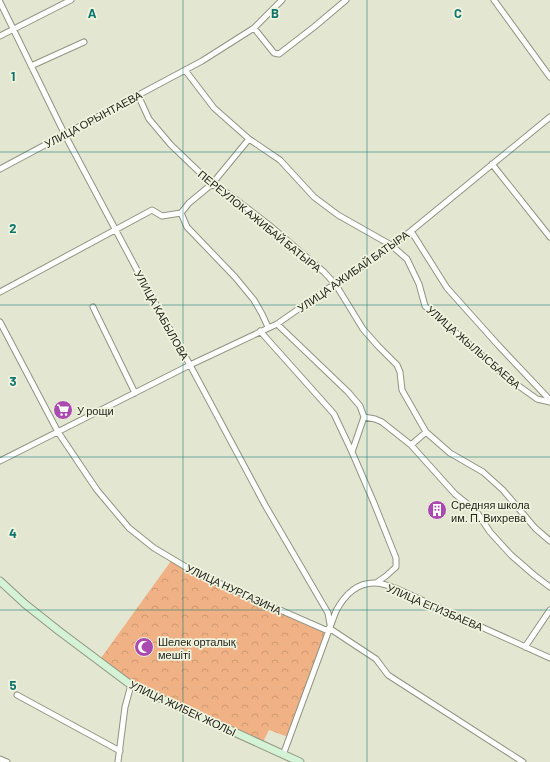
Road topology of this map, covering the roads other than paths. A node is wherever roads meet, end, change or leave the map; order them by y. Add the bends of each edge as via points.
1 (71, 0) edge
2 (282, 0) edge
3 (346, 0) edge
4 (494, 0) edge
5 (0, 2) edge
6 (254, 28) junction
7 (13, 29) junction
8 (0, 36) edge
9 (84, 42) dead end
10 (31, 66) junction
11 (185, 70) junction
12 (550, 77) edge
13 (138, 95) junction
14 (550, 117) edge
15 (65, 135) junction
16 (249, 139) junction
17 (492, 164) junction
18 (0, 169) edge
19 (212, 184) junction
20 (181, 213) junction
21 (116, 231) junction
22 (410, 231) junction
23 (550, 237) edge
24 (391, 245) junction
25 (336, 285) junction
26 (0, 292) edge
27 (93, 307) dead end
28 (0, 322) edge
29 (277, 324) junction
30 (268, 328) junction
31 (260, 331) junction
32 (190, 365) junction
33 (135, 393) junction
34 (550, 401) edge
35 (364, 417) junction
36 (58, 432) junction
37 (426, 432) junction
38 (411, 445) junction
39 (352, 452) junction
40 (0, 461) edge
41 (550, 541) edge
42 (0, 581) edge
43 (376, 583) junction
44 (550, 587) edge
45 (550, 610) edge
46 (329, 628) junction
47 (525, 647) junction
48 (550, 658) edge
49 (131, 685) junction
50 (17, 695) dead end
51 (120, 751) junction
52 (283, 755) junction
53 (0, 760) edge
54 (7, 762) edge
55 (118, 762) edge
56 (300, 762) edge
57 (523, 762) edge

1 - 7 street
2 - 6 street, УЛИЦА ОРЫНТАЕВА
3 - 6 street via 279,54 274,53
4 - 12 street
5 - 7 street, УЛИЦА КАБЫЛОВА
6 - 11 street, УЛИЦА ОРЫНТАЕВА
7 - 8 street
7 - 10 street, УЛИЦА КАБЫЛОВА
9 - 10 street
10 - 15 street, УЛИЦА КАБЫЛОВА
11 - 13 street, УЛИЦА ОРЫНТАЕВА
11 - 16 street, УЛИЦА ЖЫЛЫСБАЕВА via 214,108
13 - 15 street, УЛИЦА ОРЫНТАЕВА
13 - 19 street, ПЕРЕУЛОК АЖИБАЙ БАТЫРА via 149,119 171,145
14 - 17 street, УЛИЦА АЖИБАЙ БАТЫРА
15 - 18 street, УЛИЦА ОРЫНТАЕВА
15 - 21 street, УЛИЦА КАБЫЛОВА
16 - 19 street
16 - 24 street, УЛИЦА ЖЫЛЫСБАЕВА via 280,160 314,197 338,215
17 - 22 street, УЛИЦА АЖИБАЙ БАТЫРА
17 - 23 street
19 - 20 street
19 - 25 street, ПЕРЕУЛОК АЖИБАЙ БАТЫРА via 269,225
20 - 21 street via 162,216 152,210
20 - 30 street via 187,227 254,300
21 - 26 street
21 - 32 street, УЛИЦА КАБЫЛОВА
22 - 24 street, УЛИЦА АЖИБАЙ БАТЫРА
22 - 34 street, УЛИЦА ЖЫЛЫСБАЕВА via 447,288
24 - 25 street, УЛИЦА АЖИБАЙ БАТЫРА
24 - 34 street, УЛИЦА ЖЫЛЫСБАЕВА via 407,260 419,284 425,306 509,379 537,399
25 - 29 street, УЛИЦА АЖИБАЙ БАТЫРА
25 - 37 street, ПЕРЕУЛОК АЖИБАЙ БАТЫРА via 363,329 398,365 402,388
27 - 33 street
28 - 36 street, УЛИЦА НУРГАЗИНА
29 - 30 street, УЛИЦА АЖИБАЙ БАТЫРА
29 - 35 street via 348,392 360,406
30 - 31 street, УЛИЦА АЖИБАЙ БАТЫРА
31 - 32 street, УЛИЦА АЖИБАЙ БАТЫРА
31 - 39 street via 334,414
32 - 33 street, УЛИЦА АЖИБАЙ БАТЫРА
32 - 46 street, УЛИЦА КАБЫЛОВА via 265,505 328,613
33 - 36 street, УЛИЦА АЖИБАЙ БАТЫРА
35 - 38 street via 382,422
35 - 39 street
36 - 40 street, УЛИЦА АЖИБАЙ БАТЫРА
36 - 46 street, УЛИЦА НУРГАЗИНА via 97,490 129,528 154,548 196,573
37 - 38 street
37 - 41 street via 450,453 483,472
38 - 44 street via 455,494 476,511 490,532 511,555
39 - 43 street via 396,558 396,567
42 - 49 main road, УЛИЦА ЖИБЕК ЖОЛЫ via 59,631
43 - 46 street, УЛИЦА ЕГИЗБАЕВА via 364,584 348,594 338,606
43 - 47 street, УЛИЦА ЕГИЗБАЕВА via 395,588
45 - 47 street
46 - 52 street, УЛИЦА ЕГИЗБАЕВА
46 - 57 street, УЛИЦА НУРГАЗИНА via 376,659 388,674
47 - 48 street, УЛИЦА ЕГИЗБАЕВА
49 - 51 street via 124,707
49 - 52 main road, УЛИЦА ЖИБЕК ЖОЛЫ
50 - 51 street
51 - 55 street
52 - 56 main road, УЛИЦА ЖИБЕК ЖОЛЫ
53 - 54 street

